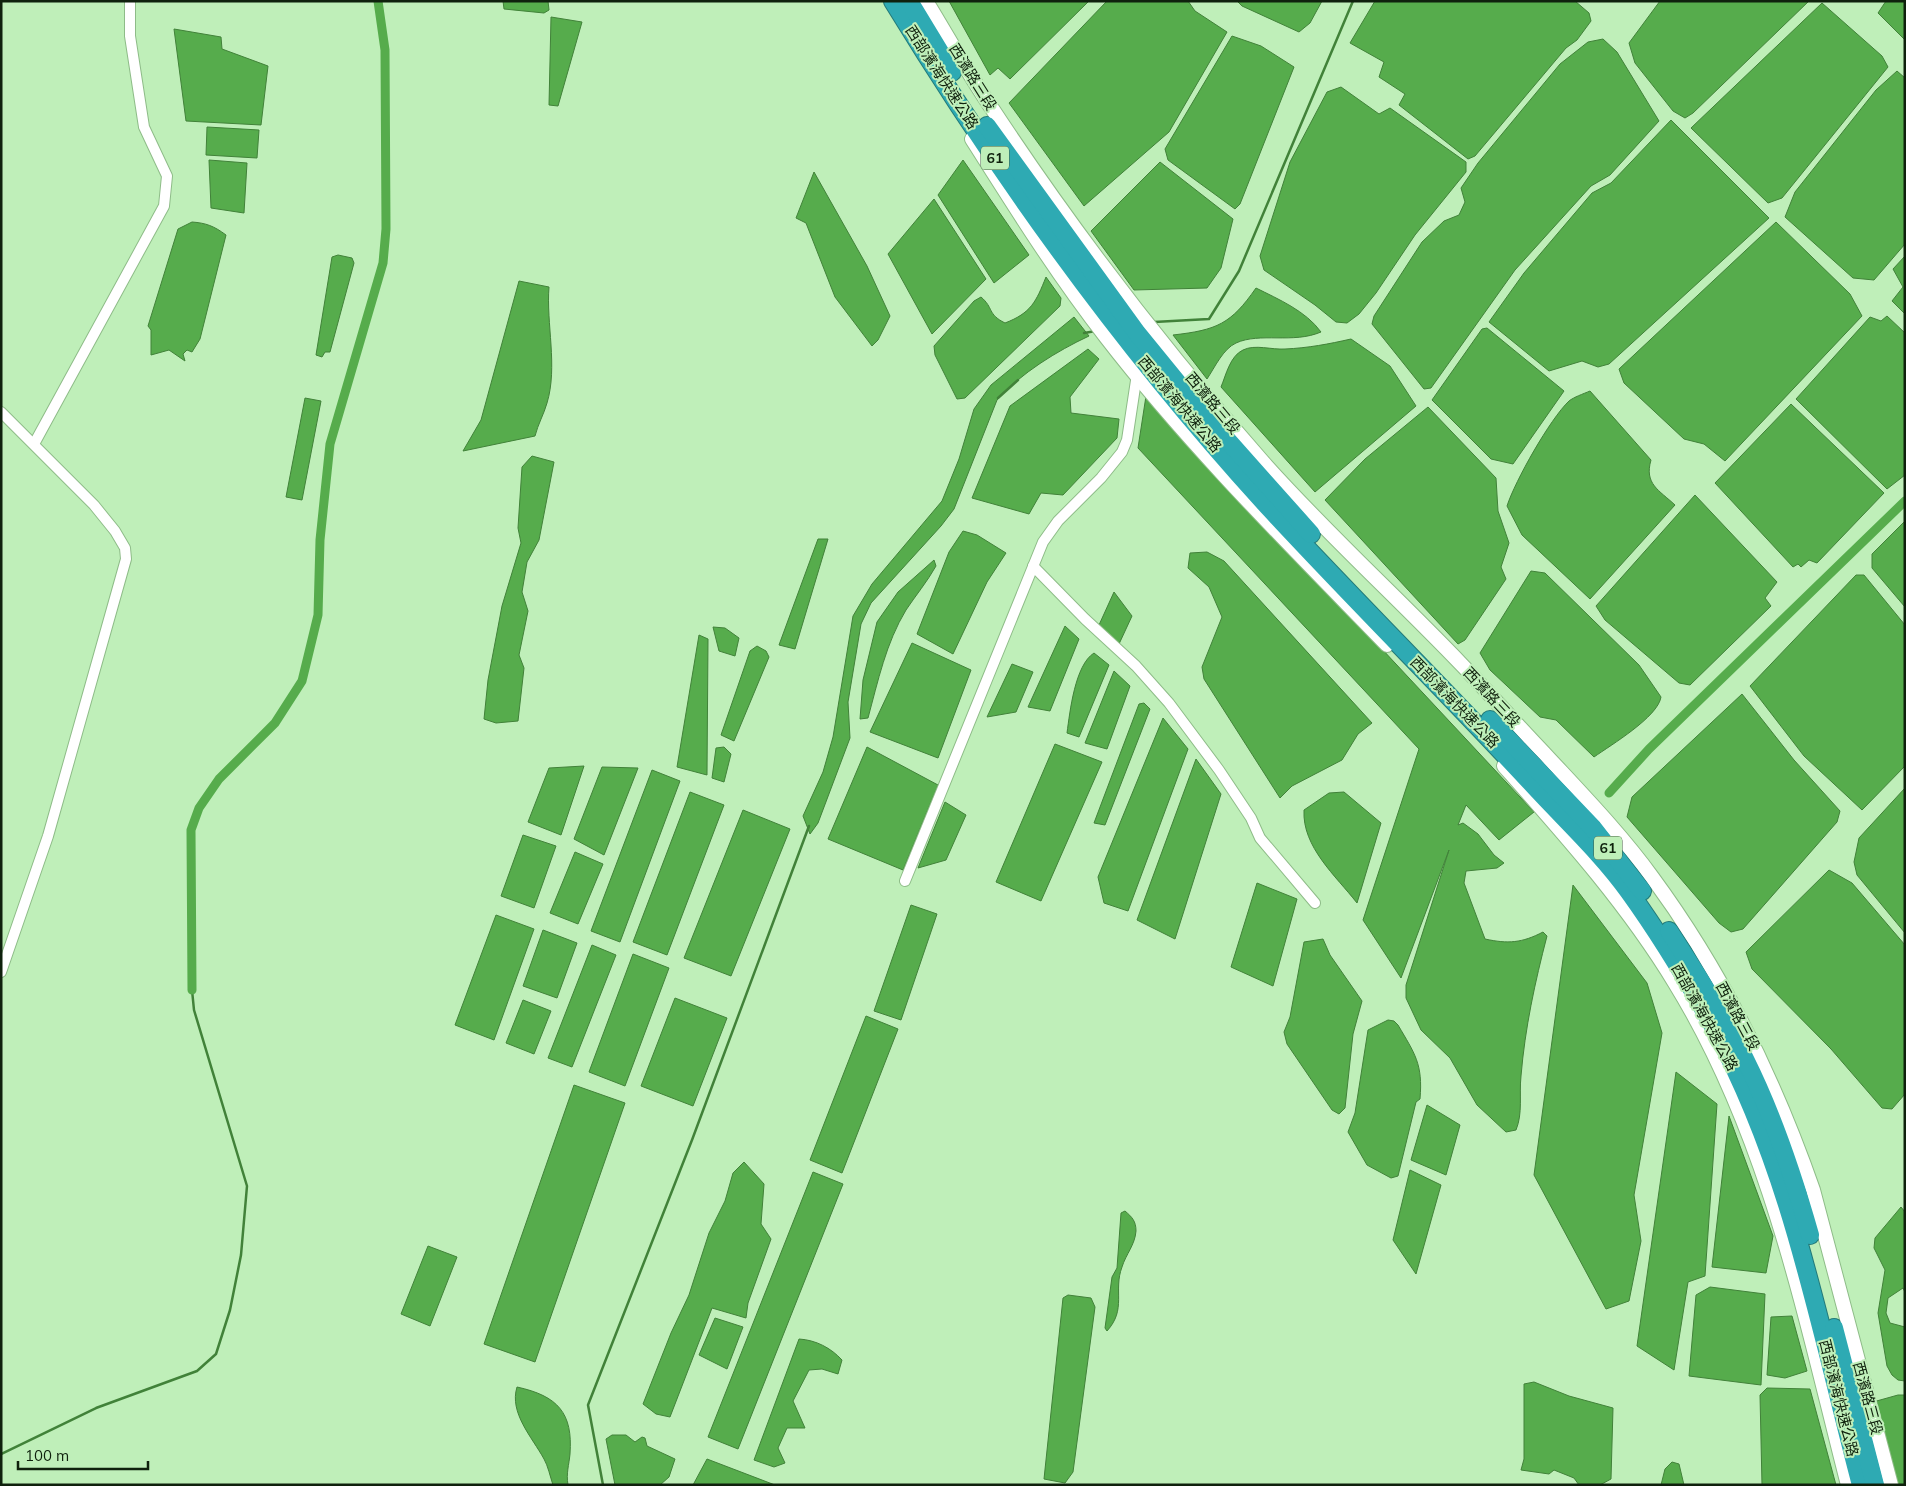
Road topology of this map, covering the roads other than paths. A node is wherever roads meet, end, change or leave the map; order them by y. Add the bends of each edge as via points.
1 (130, 1) edge
2 (884, 1) edge
3 (893, 1) edge
4 (909, 1) edge
5 (926, 1) edge
6 (1111, 309) junction
7 (1130, 334) junction
8 (1137, 374) junction
9 (1, 412) edge
10 (34, 444) junction
11 (1033, 566) junction
12 (905, 881) dead end
13 (1315, 903) dead end
14 (1, 972) edge
15 (1848, 1485) edge
16 (1861, 1485) edge
17 (1875, 1485) edge
18 (1891, 1485) edge

1 - 10 street via 130,36 144,127 167,176 164,206
2 - 6 street, 西濱路三段 via 1042,249
3 - 6 highway, 西部濱海快速公路 / 61 via 1018,194
4 - 6 highway, 西部濱海快速公路 / 61 via 973,106
5 - 6 street, 西濱路三段 via 992,108 1072,222
6 - 7 highway, 西部濱海快速公路 / 61
6 - 7 street, 西濱路三段
7 - 8 street, 西濱路三段
7 - 16 highway, 西部濱海快速公路 / 61 via 1269,507 1496,744 1628,890 1684,976 1732,1063 1786,1199 1801,1245
7 - 17 highway, 西部濱海快速公路 / 61 via 1296,519 1593,828 1636,881 1694,969 1745,1059 1798,1194
7 - 18 street, 西濱路三段 via 1265,464 1461,664 1608,822 1651,875 1712,966 1760,1057 1806,1171
8 - 11 street via 1128,440 1122,452 1058,521 1043,542
8 - 15 street, 西濱路三段 via 1237,491 1490,750 1538,804 1617,897 1676,984 1722,1072 1758,1156 1787,1252
9 - 10 street
10 - 14 street via 115,531 125,548 126,559 48,836
11 - 12 street
11 - 13 street via 1136,666 1169,703 1219,770 1251,818 1260,838

